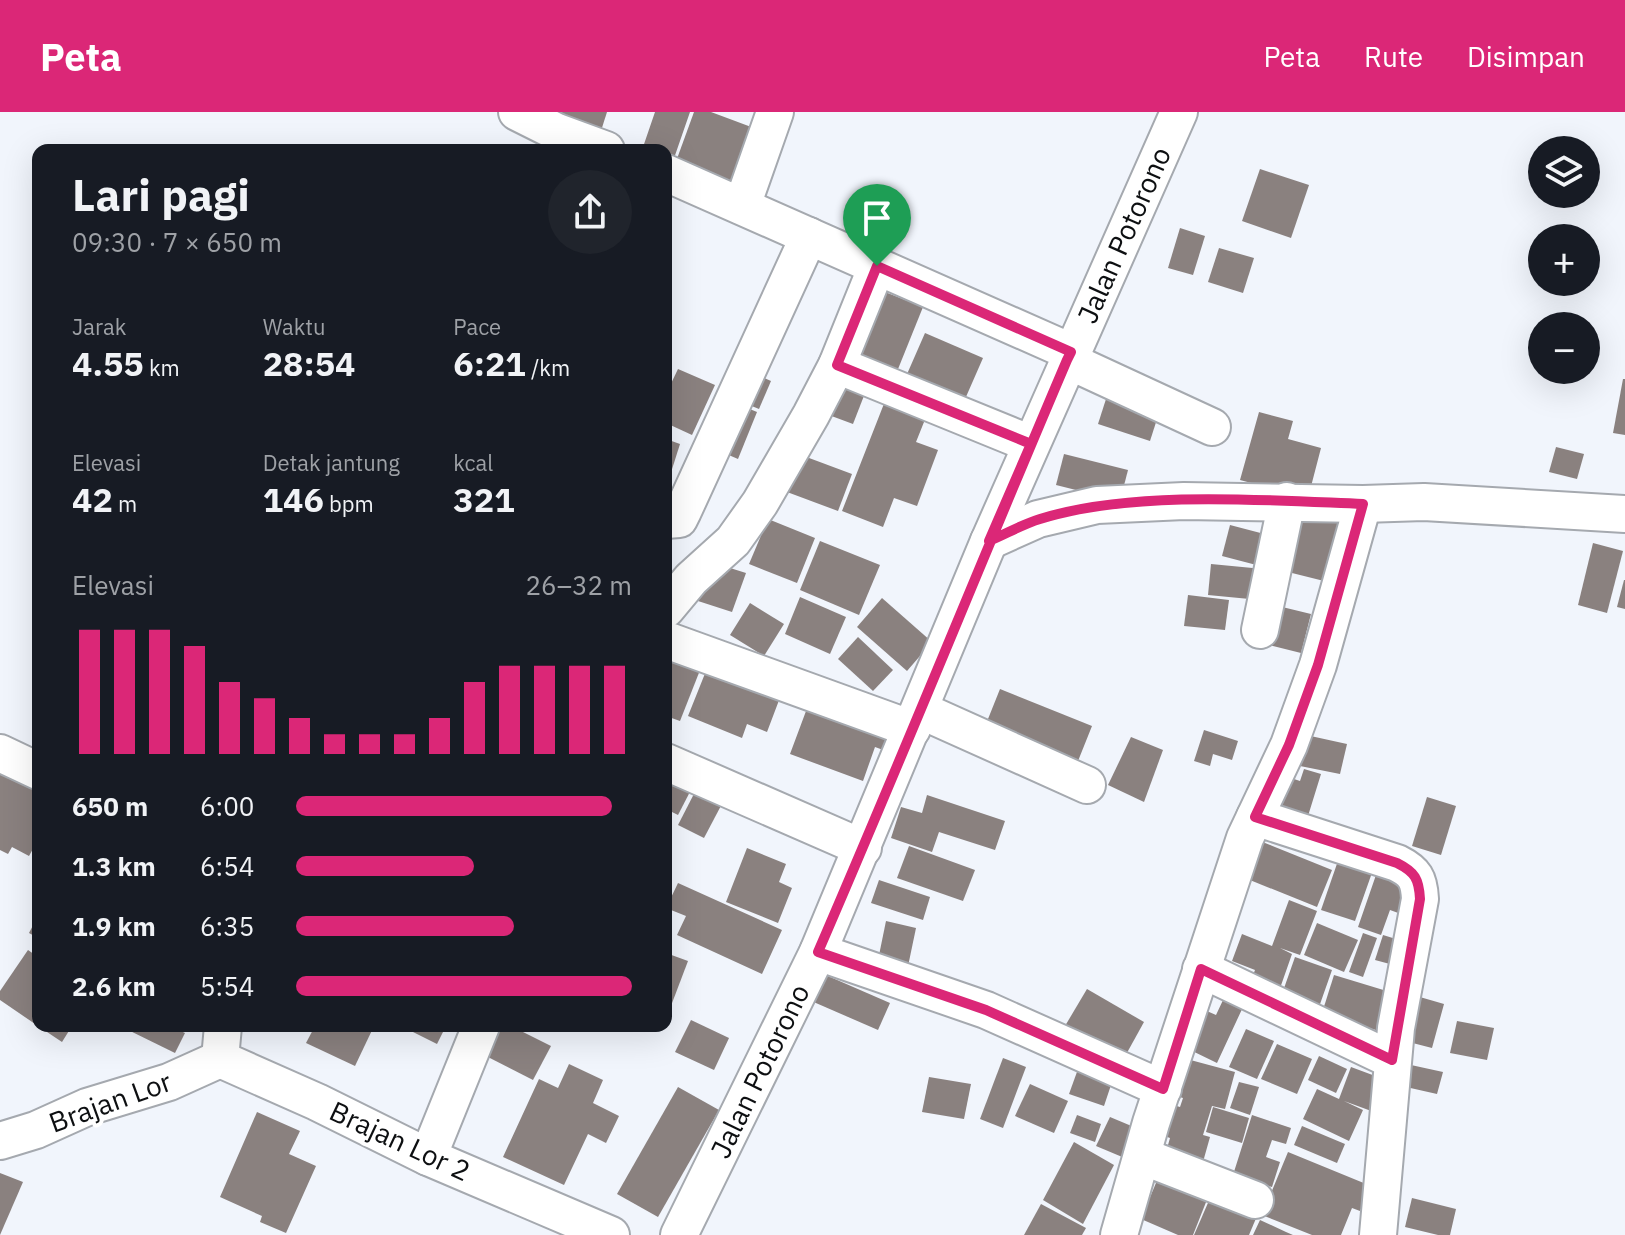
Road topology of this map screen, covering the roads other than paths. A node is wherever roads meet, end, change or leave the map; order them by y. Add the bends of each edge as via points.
1 (517, 112) edge
2 (775, 112) edge
3 (1179, 112) edge
4 (590, 144) edge
5 (672, 176) edge
6 (742, 206) junction
7 (809, 236) junction
8 (877, 266) junction
9 (1069, 356) junction
10 (837, 365) junction
11 (1212, 427) dead end
12 (1031, 444) junction
13 (1287, 501) junction
14 (1363, 504) junction
15 (1625, 514) edge
16 (672, 520) edge
17 (989, 541) junction
18 (672, 602) edge
19 (1260, 630) dead end
20 (672, 642) edge
21 (916, 720) junction
22 (0, 753) edge
23 (672, 765) edge
24 (32, 768) edge
25 (1087, 785) dead end
26 (1255, 817) junction
27 (863, 848) junction
28 (818, 952) junction
29 (1201, 969) junction
30 (479, 1032) edge
31 (221, 1043) edge
32 (1392, 1060) junction
33 (1163, 1089) junction
34 (0, 1141) edge
35 (1142, 1156) junction
36 (428, 1157) junction
37 (1255, 1200) dead end
38 (611, 1235) edge
39 (679, 1235) edge
40 (1119, 1235) edge
41 (1378, 1235) edge

1 - 4 street
2 - 6 street
3 - 9 street, Jalan Potorono
5 - 6 street
6 - 7 street
7 - 8 street
7 - 16 street via 683,511
8 - 9 street
8 - 10 street
9 - 11 street
9 - 12 street, Jalan Potorono
10 - 12 street
10 - 18 street via 733,541
12 - 17 street, Jalan Potorono
13 - 14 street
13 - 17 street via 1097,505 1038,519
13 - 19 street
14 - 15 street via 1424,502
14 - 26 street via 1318,665
17 - 21 street, Jalan Potorono
20 - 21 street
21 - 25 street
21 - 27 street, Jalan Potorono
22 - 24 street
23 - 27 street
26 - 29 street
26 - 32 street via 1397,863 1413,871 1420,883
27 - 28 street, Jalan Potorono
28 - 33 street via 986,1010
28 - 39 street, Jalan Potorono
29 - 32 street
29 - 33 street
30 - 36 street
31 - 34 street, Brajan Lor via 169,1082
31 - 36 street, Brajan Lor 2 via 317,1102
32 - 41 street
33 - 35 street
35 - 37 street
35 - 40 street
36 - 38 street, Brajan Lor 2

